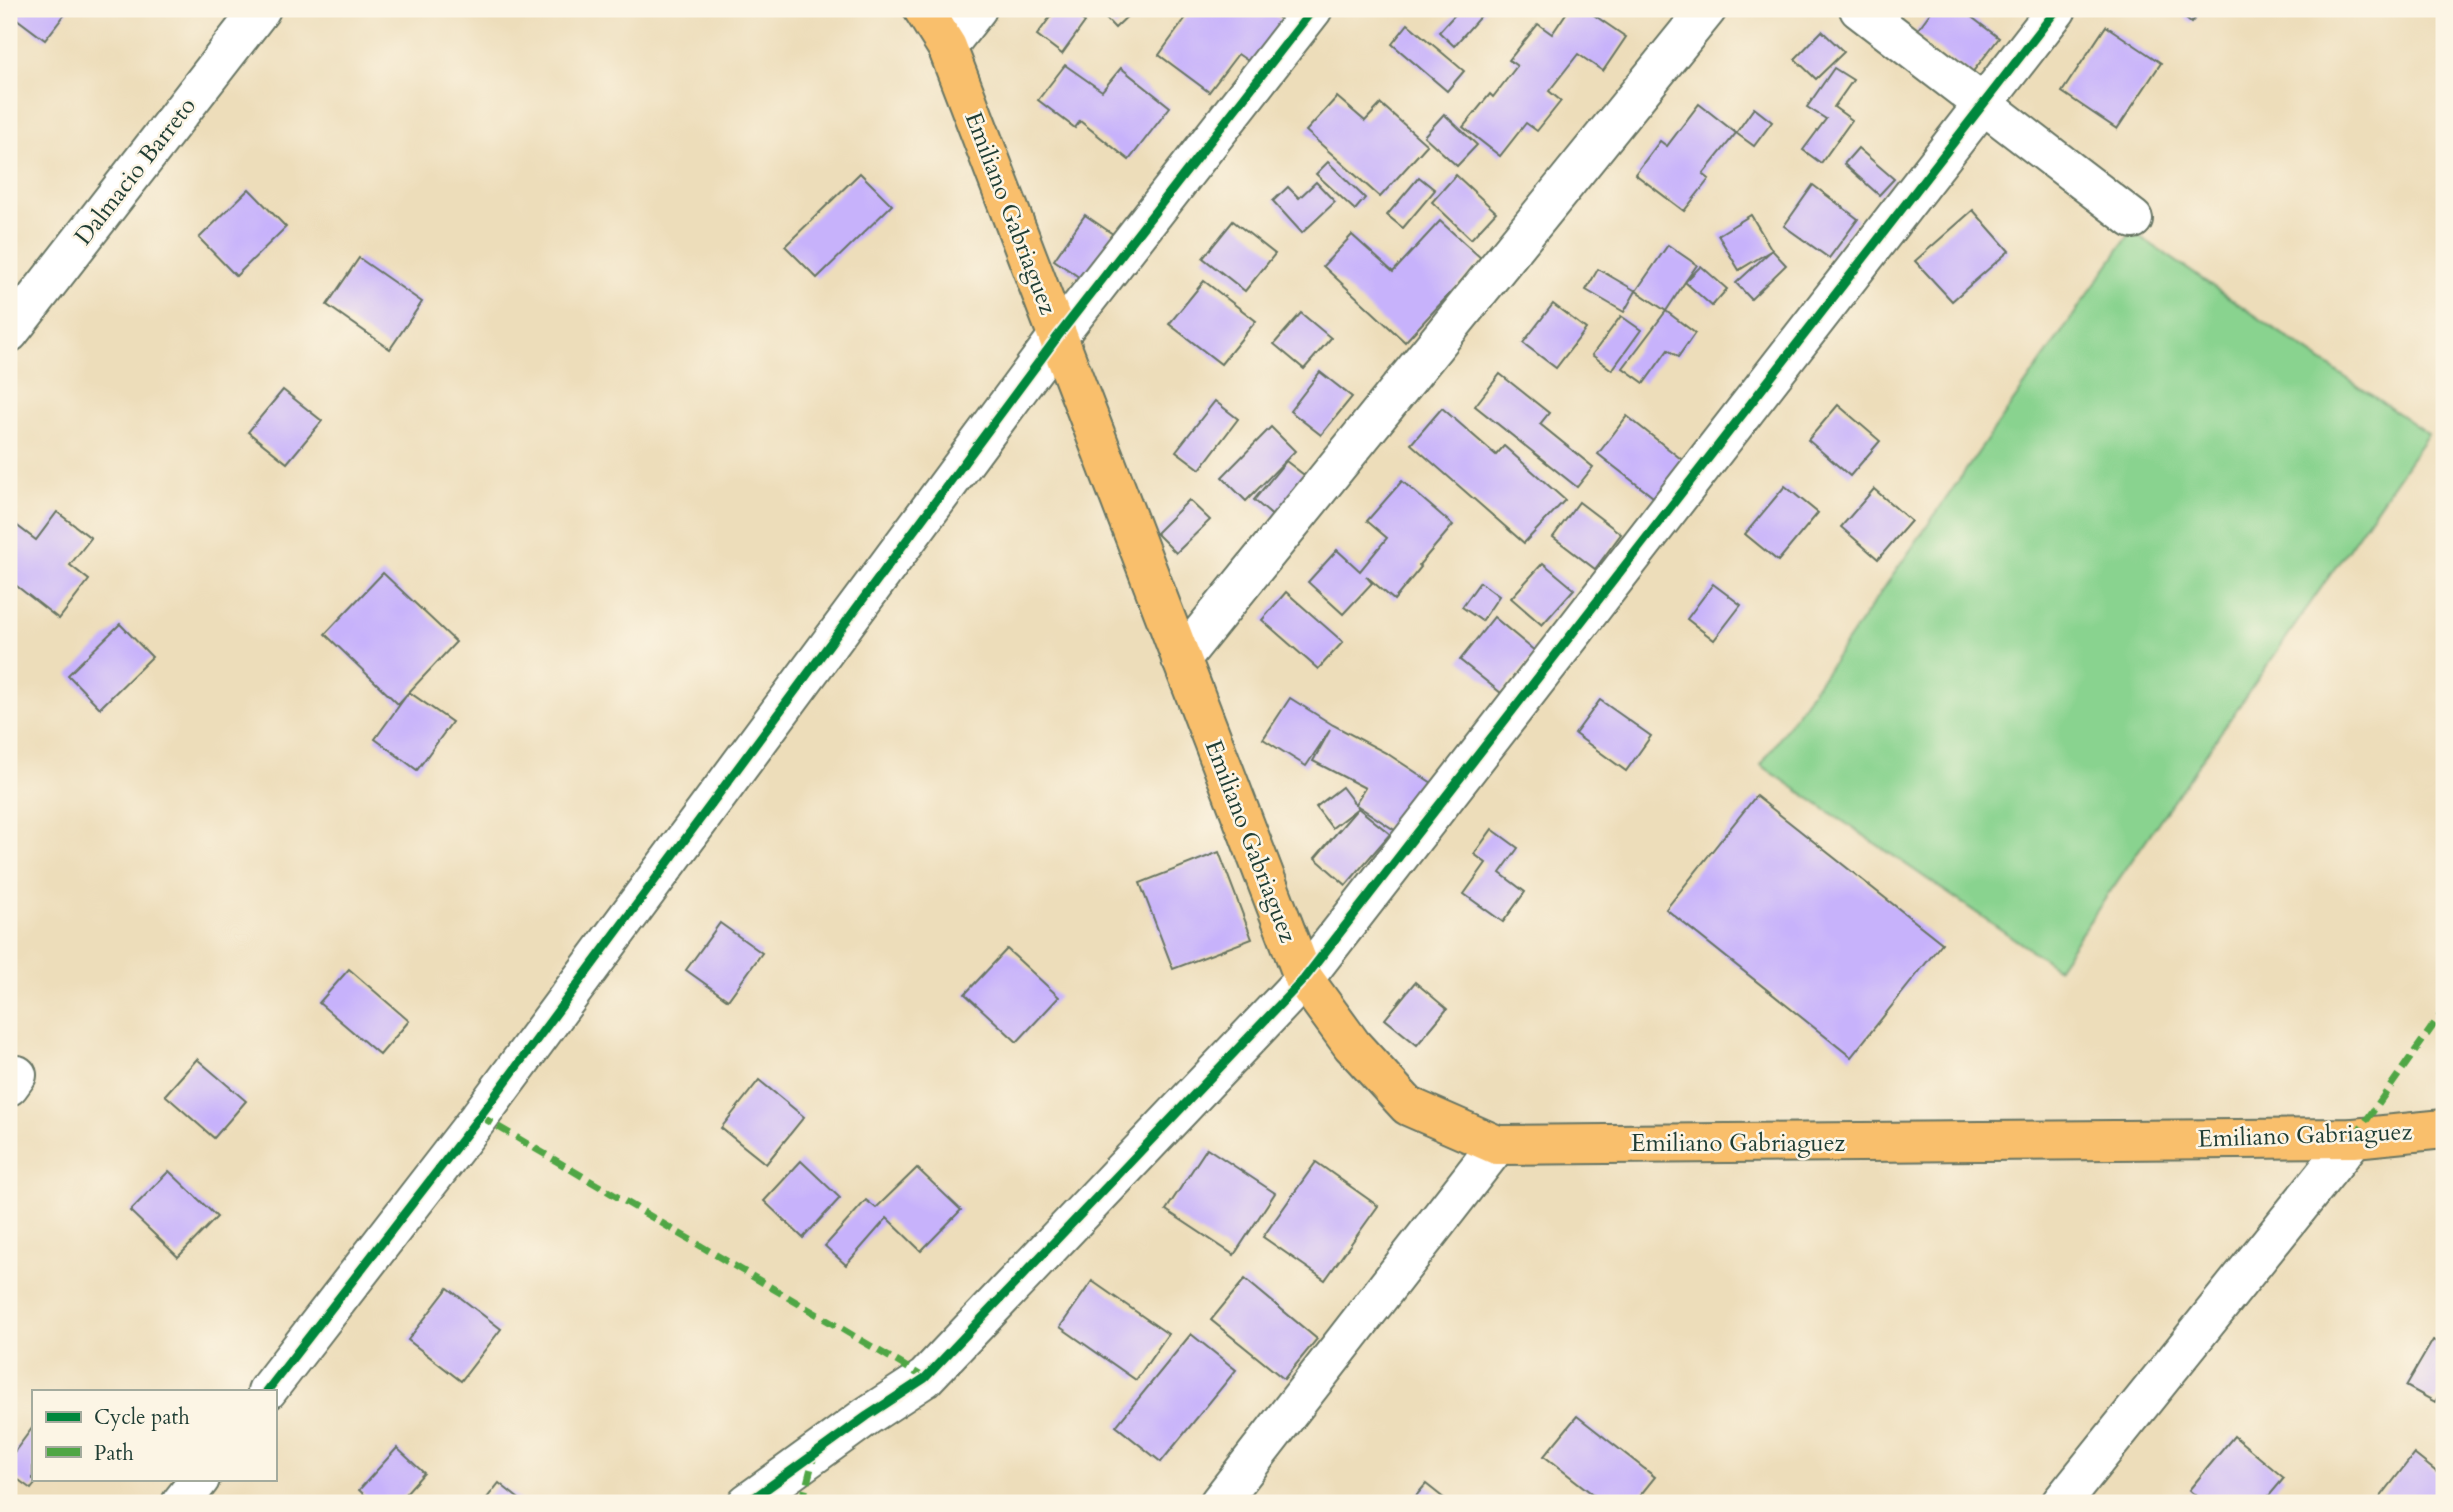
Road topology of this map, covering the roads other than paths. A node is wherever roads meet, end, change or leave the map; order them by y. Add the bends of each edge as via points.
1 (261, 9) edge
2 (923, 9) edge
3 (977, 9) edge
4 (1313, 9) edge
5 (1707, 9) edge
6 (1859, 9) edge
7 (2057, 9) edge
8 (947, 47) junction
9 (1983, 102) junction
10 (2133, 219) dead end
11 (9, 333) edge
12 (1058, 336) junction
13 (1181, 659) junction
14 (1304, 979) junction
15 (2444, 1129) edge
16 (2354, 1138) junction
17 (1497, 1145) junction
18 (268, 1390) edge
19 (199, 1480) edge
20 (181, 1503) edge
21 (747, 1503) edge
22 (1219, 1503) edge
23 (2062, 1503) edge

1 - 11 street, Dalmacio Barreto
2 - 8 main road, Emiliano Gabriaguez
3 - 8 street
4 - 12 street
5 - 13 street
6 - 9 street
7 - 9 street
8 - 12 main road, Emiliano Gabriaguez
9 - 10 street
9 - 14 street
12 - 13 main road, Emiliano Gabriaguez
12 - 18 street via 480,1116
13 - 14 main road, Emiliano Gabriaguez
14 - 17 main road, Emiliano Gabriaguez via 1352,1045 1408,1106
14 - 21 street via 925,1378
15 - 16 main road, Emiliano Gabriaguez
16 - 17 main road, Emiliano Gabriaguez
16 - 23 street
17 - 22 street
19 - 20 street

